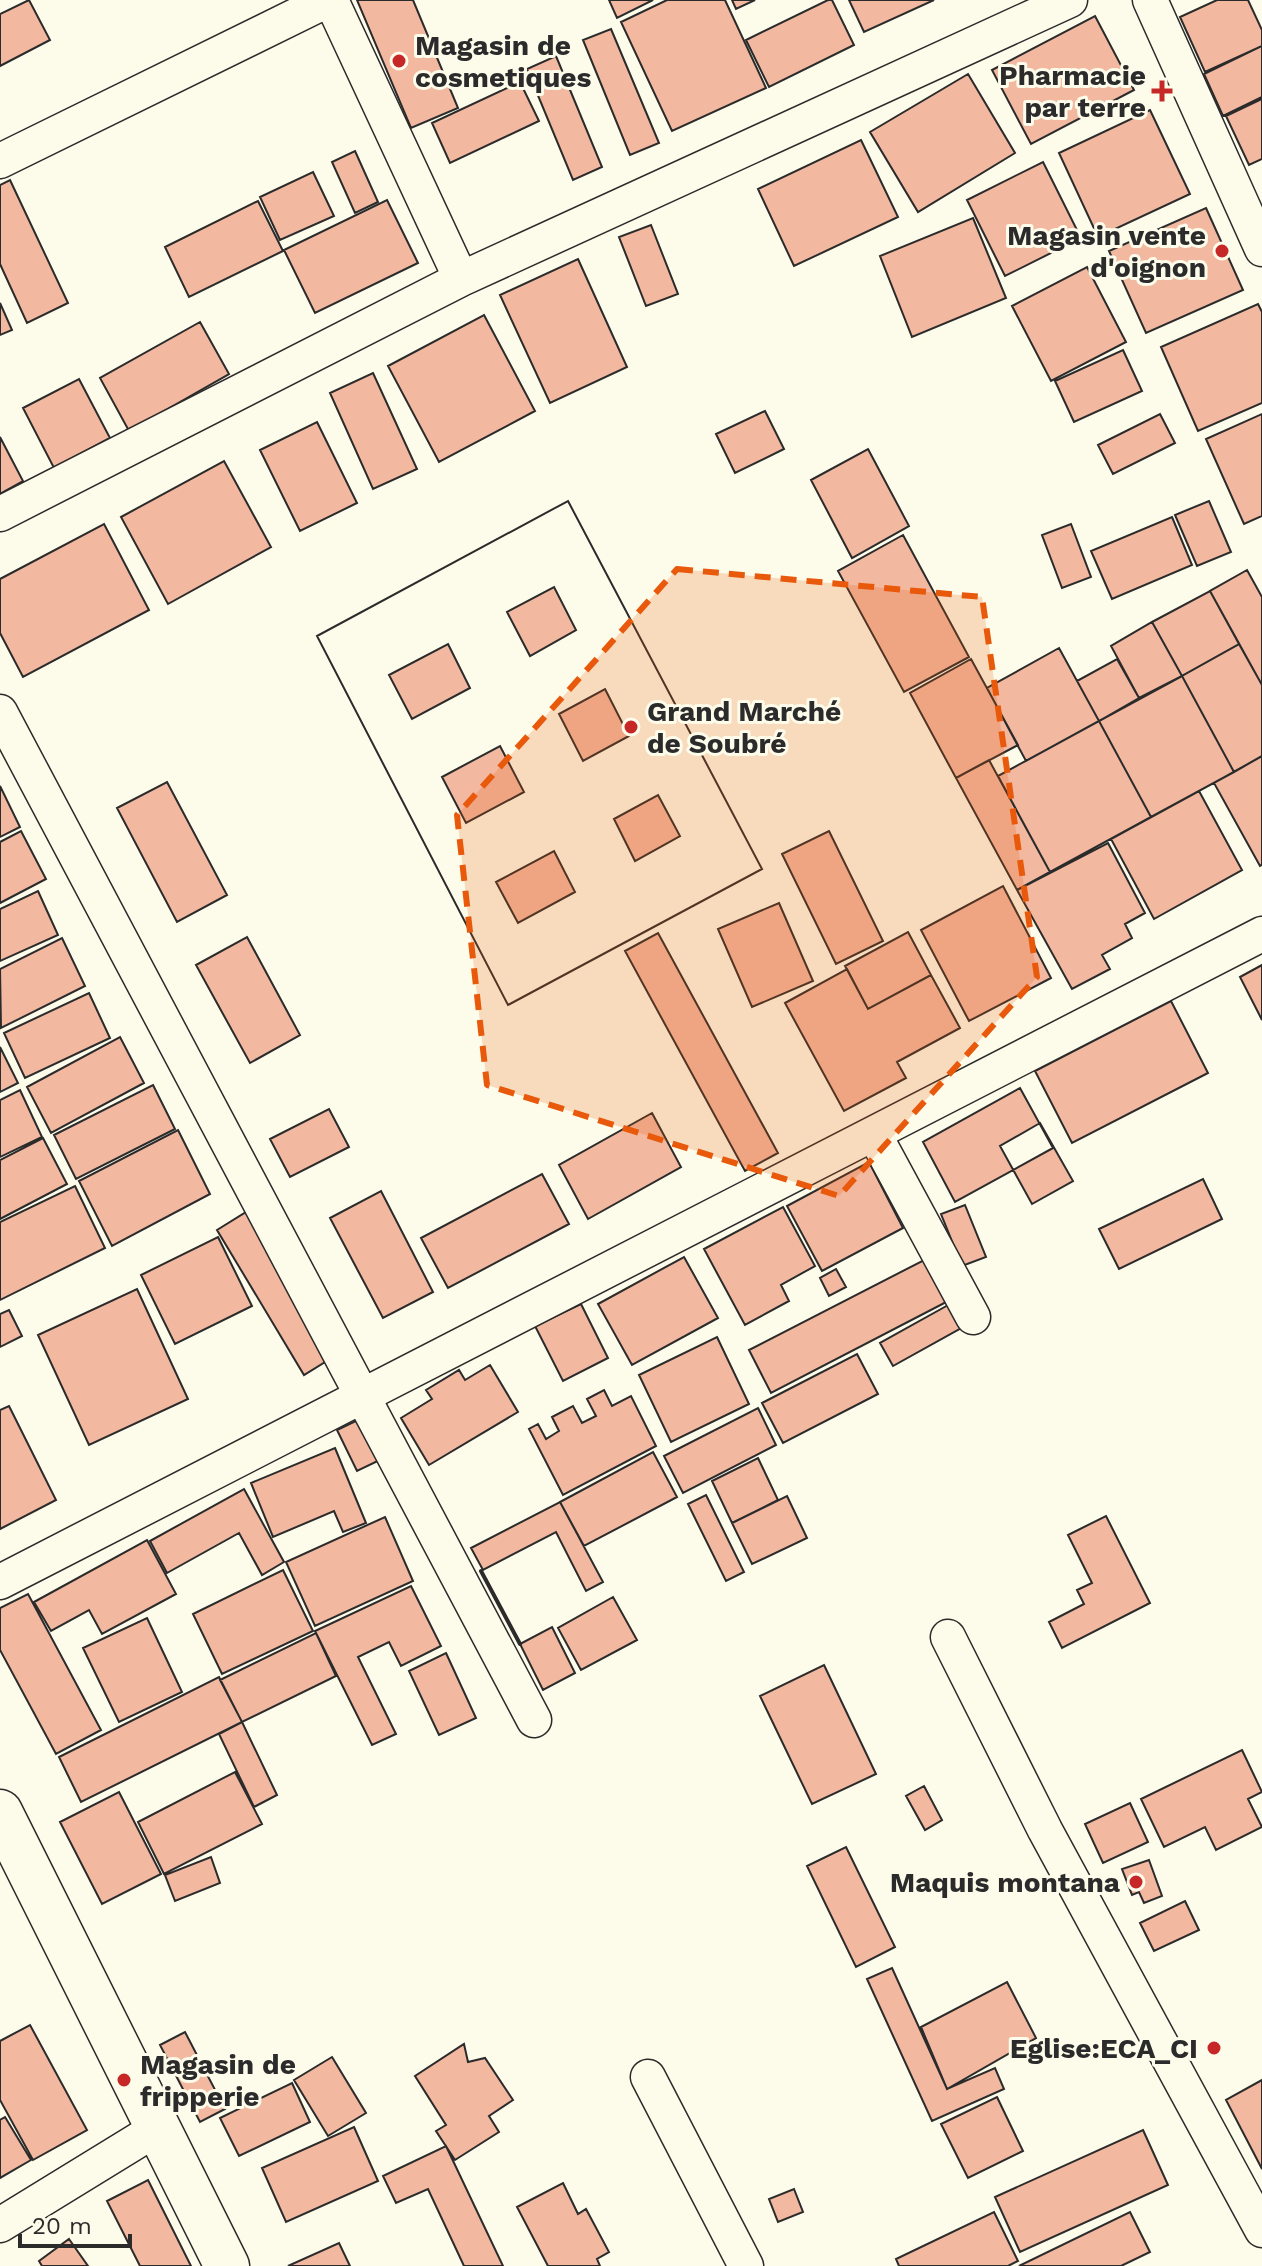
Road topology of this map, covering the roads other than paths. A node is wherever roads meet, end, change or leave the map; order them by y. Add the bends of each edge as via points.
1 (330, 0) edge
2 (1070, 0) edge
3 (1150, 0) edge
4 (0, 161) edge
5 (1262, 249) edge
6 (461, 279) junction
7 (0, 514) edge
8 (0, 712) edge
9 (1262, 934) edge
10 (874, 1134) junction
11 (973, 1317) dead end
12 (362, 1395) junction
13 (0, 1582) edge
14 (948, 1637) dead end
15 (534, 1720) dead end
16 (0, 1812) edge
17 (648, 2077) dead end
18 (158, 2128) junction
19 (0, 2225) edge
20 (1262, 2230) edge
21 (227, 2266) edge
22 (746, 2266) edge

1 - 4 street
1 - 6 street
2 - 6 street
3 - 5 street
6 - 7 street
8 - 12 street
9 - 10 street
10 - 11 street
10 - 12 street
12 - 13 street
12 - 15 street
14 - 20 street via 1045,1830
16 - 18 street
17 - 22 street
18 - 19 street
18 - 21 street

